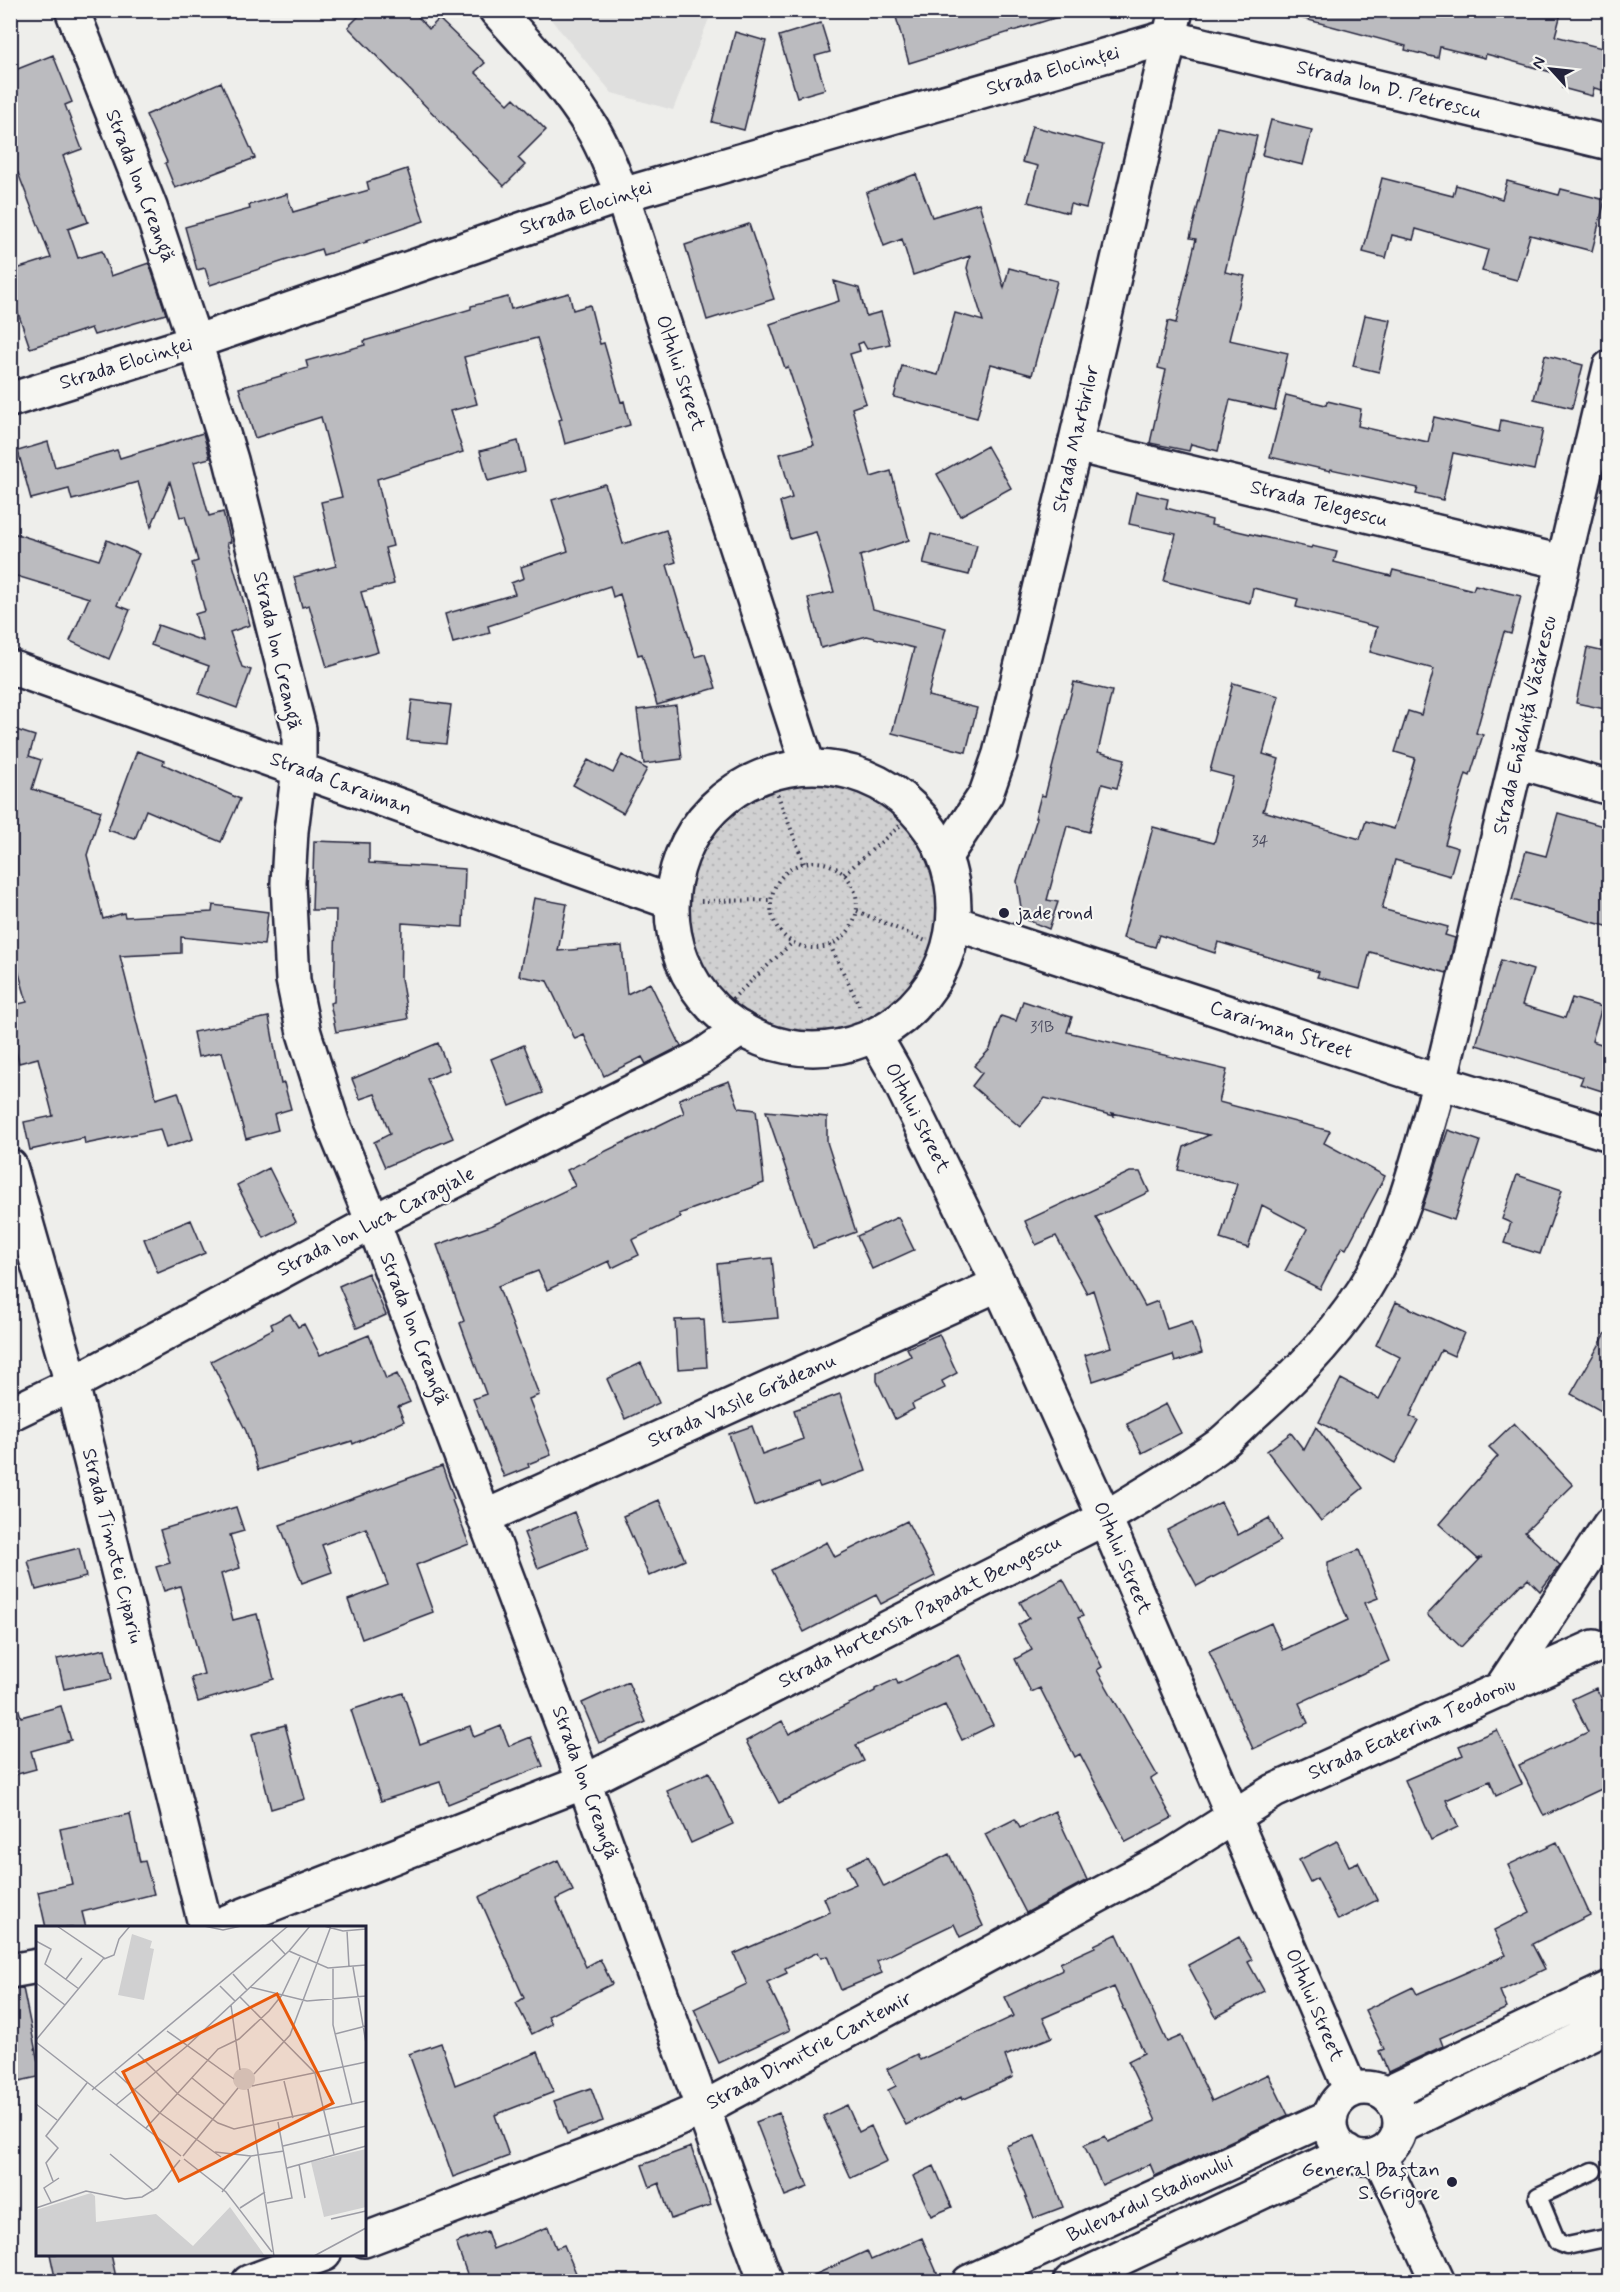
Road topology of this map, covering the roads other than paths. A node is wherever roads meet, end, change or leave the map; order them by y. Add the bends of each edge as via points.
1 (72, 10) edge
2 (496, 10) edge
3 (1172, 24) edge
4 (1610, 143) edge
5 (622, 195) junction
6 (195, 342) junction
7 (1610, 367) edge
8 (10, 400) edge
9 (1075, 445) junction
10 (1562, 562) junction
11 (10, 667) edge
12 (1517, 761) junction
13 (808, 765) junction
14 (299, 769) junction
15 (1610, 788) edge
16 (946, 855) junction
17 (671, 902) junction
18 (951, 937) junction
19 (730, 1021) junction
20 (874, 1035) junction
21 (1440, 1082) junction
22 (1610, 1134) edge
23 (10, 1166) edge
24 (373, 1222) junction
25 (999, 1284) junction
26 (72, 1383) junction
27 (10, 1414) edge
28 (485, 1517) junction
29 (1106, 1518) junction
30 (1610, 1524) edge
31 (1594, 1647) dead end
32 (1500, 1691) junction
33 (584, 1782) junction
34 (1232, 1816) junction
35 (206, 1926) edge
36 (216, 1926) edge
37 (36, 1966) edge
38 (10, 1971) edge
39 (1610, 1989) edge
40 (1610, 2024) edge
41 (1386, 2094) junction
42 (1341, 2103) junction
43 (704, 2108) junction
44 (1400, 2127) junction
45 (1347, 2152) junction
46 (1379, 2155) junction
47 (1593, 2171) dead end
48 (1610, 2237) edge
49 (366, 2239) edge
50 (318, 2256) edge
51 (280, 2269) edge
52 (249, 2282) edge
53 (766, 2282) edge
54 (969, 2282) edge
55 (1070, 2282) edge
56 (1438, 2282) edge

1 - 6 street, Strada Ion Creangă via 150,207
2 - 5 street, Oltului Street via 572,98 592,129
3 - 4 street, Strada Ion D. Petrescu
3 - 5 street, Strada Elocinței
3 - 9 street, Strada Martirilor
5 - 6 street, Strada Elocinței
5 - 13 street, Oltului Street
6 - 8 street, Strada Elocinței
6 - 14 street, Strada Ion Creangă via 231,460 299,729
7 - 10 street, Strada Enăchiță Văcărescu
9 - 10 street, Strada Telegescu
9 - 16 street, Strada Martirilor via 1000,754 986,794
10 - 12 street, Strada Enăchiță Văcărescu
11 - 14 street, Strada Caraiman
12 - 15 street
12 - 21 street, Strada Enăchiță Văcărescu
13 - 16 street via 842,770 878,783 917,811
13 - 17 street via 769,772 741,785 710,810 687,842
14 - 17 street, Strada Caraiman
14 - 24 street, Strada Ion Creangă via 288,883 293,980 304,1033 332,1122
16 - 18 street via 954,887
17 - 19 street via 671,930 695,987
18 - 20 street via 926,992 902,1017
18 - 21 street, Caraiman Street
19 - 20 street via 765,1041 791,1048 847,1045
19 - 24 street, Strada Ion Luca Caragiale via 701,1057
20 - 25 street, Oltului Street
21 - 22 street, Caraiman Street
21 - 29 street, Strada Hortensia Papadat Bengescu via 1398,1217 1375,1271 1340,1324 1307,1362 1219,1445
23 - 26 street, Strada Timotei Cipariu
24 - 26 street, Strada Ion Luca Caragiale
24 - 28 street, Strada Ion Creangă
25 - 28 street, Strada Vasile Grădeanu
25 - 29 street, Oltului Street
26 - 27 street, Strada Ion Luca Caragiale
26 - 35 street, Strada Timotei Cipariu
28 - 33 street, Strada Ion Creangă
29 - 33 street, Strada Hortensia Papadat Bengescu
29 - 34 street, Oltului Street
30 - 32 street
31 - 32 street, Strada Ecaterina Teodoroiu
32 - 34 street, Strada Ecaterina Teodoroiu via 1274,1791
33 - 36 street, Strada Hortensia Papadat Bengescu
33 - 43 street, Strada Ion Creangă
34 - 42 street, Oltului Street
34 - 43 street, Strada Dimitrie Cantemir via 1173,1855
37 - 38 street
39 - 41 street
40 - 44 street
41 - 42 street, Bulevardul Stadionului via 1369,2088
41 - 44 street via 1397,2108
42 - 45 street via 1333,2137
42 - 54 street, Bulevardul Stadionului
43 - 49 street, Strada Dimitrie Cantemir
43 - 53 street, Strada Ion Creangă
44 - 46 street via 1389,2148
45 - 46 street via 1357,2157
45 - 55 street, Bulevardul Stadionului
46 - 56 street
47 - 48 lane via 1538,2196 1557,2242 1568,2246
50 - 51 street
51 - 52 street

